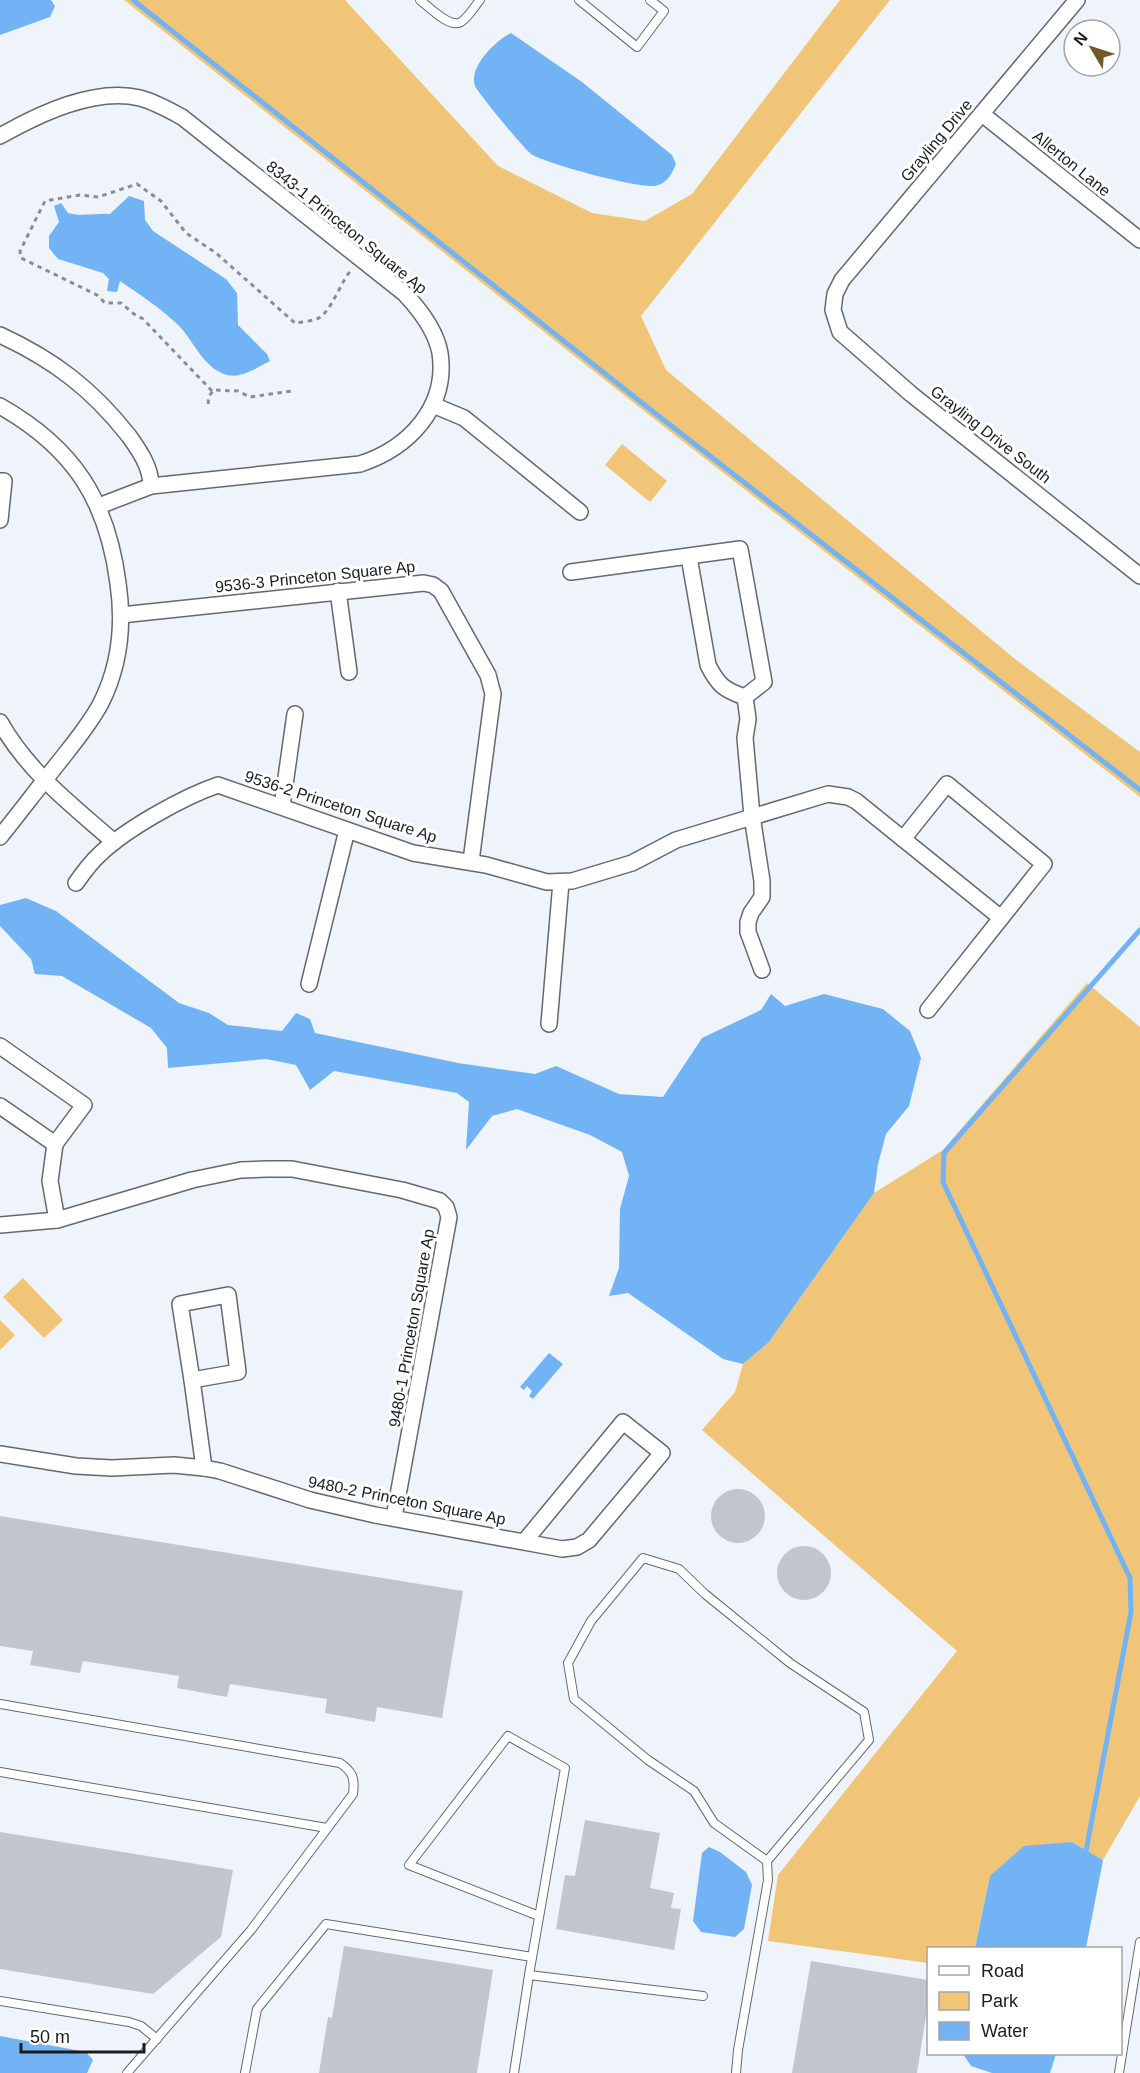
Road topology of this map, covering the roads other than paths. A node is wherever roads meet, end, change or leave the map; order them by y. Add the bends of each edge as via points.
1 (420, 0) edge
2 (480, 0) edge
3 (579, 0) edge
4 (650, 0) edge
5 (1077, 0) edge
6 (982, 114) junction
7 (0, 136) edge
8 (1140, 240) edge
9 (833, 310) joint
10 (0, 335) edge
11 (433, 405) junction
12 (0, 406) edge
13 (0, 481) edge
14 (151, 486) junction
15 (99, 506) junction
16 (580, 512) dead end
17 (0, 520) edge
18 (689, 557) junction
19 (571, 572) dead end
20 (1140, 576) edge
21 (338, 591) junction
22 (121, 615) junction
23 (349, 672) dead end
24 (745, 697) junction
25 (295, 714) dead end
26 (0, 723) edge
27 (44, 781) junction
28 (282, 806) junction
29 (752, 816) junction
30 (347, 830) junction
31 (0, 837) edge
32 (903, 839) junction
33 (114, 842) junction
34 (471, 861) junction
35 (561, 882) junction
36 (76, 883) dead end
37 (1001, 918) junction
38 (762, 970) dead end
39 (309, 984) dead end
40 (927, 1010) dead end
41 (549, 1024) dead end
42 (0, 1046) edge
43 (0, 1106) edge
44 (55, 1144) junction
45 (57, 1220) junction
46 (0, 1225) edge
47 (192, 1380) junction
48 (0, 1454) edge
49 (204, 1468) junction
50 (394, 1517) junction
51 (524, 1542) junction
52 (0, 1704) edge
53 (0, 1772) edge
54 (327, 1828) junction
55 (767, 1861) junction
56 (539, 1916) junction
57 (1140, 1942) edge
58 (532, 1957) junction
59 (529, 1975) junction
60 (704, 1996) dead end
61 (0, 2001) edge
62 (158, 2039) junction
63 (1122, 2054) edge
64 (1122, 2055) edge
65 (126, 2073) edge
66 (245, 2073) edge
67 (514, 2073) edge
68 (736, 2073) edge
69 (1119, 2073) edge

1 - 2 lane via 455,24
3 - 4 lane via 637,47 664,12
5 - 6 street, Grayling Drive
6 - 8 street, Allerton Lane
6 - 9 street, Grayling Drive via 842,280
7 - 11 street, 8343-1 Princeton Square Ap via 61,107 96,97 140,98 182,117 405,294 419,310 440,352 441,370
9 - 20 street, Grayling Drive South via 840,332 910,394
10 - 14 street via 47,360 97,398 140,451
11 - 14 street, 8343-1 Princeton Square Ap via 415,432 378,459
11 - 16 street via 464,418
12 - 15 street via 55,446 79,473
13 - 17 street via 4,481
14 - 15 street, 8343-1 Princeton Square Ap
15 - 22 street via 114,551
18 - 19 street
18 - 24 street via 708,665 727,691
18 - 24 street via 740,549 764,682
21 - 22 street, 9536-3 Princeton Square Ap
21 - 23 street
21 - 34 street, 9536-3 Princeton Square Ap via 434,585 488,675 493,694
22 - 27 street via 114,670 102,702
24 - 29 street
25 - 28 street
26 - 27 street via 24,760
27 - 31 street
27 - 33 street
28 - 30 street, 9536-2 Princeton Square Ap
28 - 33 street, 9536-2 Princeton Square Ap via 218,785 194,793
29 - 32 street, 9536-2 Princeton Square Ap via 828,794 848,797
29 - 35 street, 9536-2 Princeton Square Ap via 676,840 632,863
29 - 38 street via 762,897 751,913 748,932
30 - 34 street, 9536-2 Princeton Square Ap via 413,853
30 - 39 street
32 - 37 street, 9536-2 Princeton Square Ap
32 - 37 street via 947,784 1044,864
33 - 36 street, 9536-2 Princeton Square Ap
34 - 35 street, 9536-2 Princeton Square Ap via 547,882
35 - 41 street
37 - 40 street
42 - 44 street via 84,1105
43 - 44 street
44 - 45 street via 50,1181
45 - 46 street, 9480-1 Princeton Square Ap
45 - 50 street, 9480-1 Princeton Square Ap via 192,1180 241,1170 292,1169 440,1201 449,1217
47 - 47 street via 180,1304 228,1295 238,1372
47 - 49 street
48 - 49 street, 9480-2 Princeton Square Ap via 76,1466
49 - 50 street, 9480-2 Princeton Square Ap via 310,1500
50 - 51 street, 9480-2 Princeton Square Ap
51 - 51 street, 9480-2 Princeton Square Ap via 562,1549 589,1540 662,1453 623,1422
52 - 54 lane via 340,1763 355,1780 353,1794
53 - 54 lane
54 - 62 lane via 251,1930
55 - 55 lane via 714,1823 694,1791 648,1760 574,1699 568,1663 591,1621 644,1558 679,1569 790,1663 864,1712 869,1740
55 - 68 lane via 768,1880
56 - 56 lane via 566,1768 508,1736 409,1865
56 - 58 lane
57 - 63 lane
58 - 59 lane
58 - 66 lane via 326,1924 257,2009
59 - 60 lane
59 - 67 lane
61 - 62 lane via 129,2022
62 - 65 lane
64 - 69 lane

